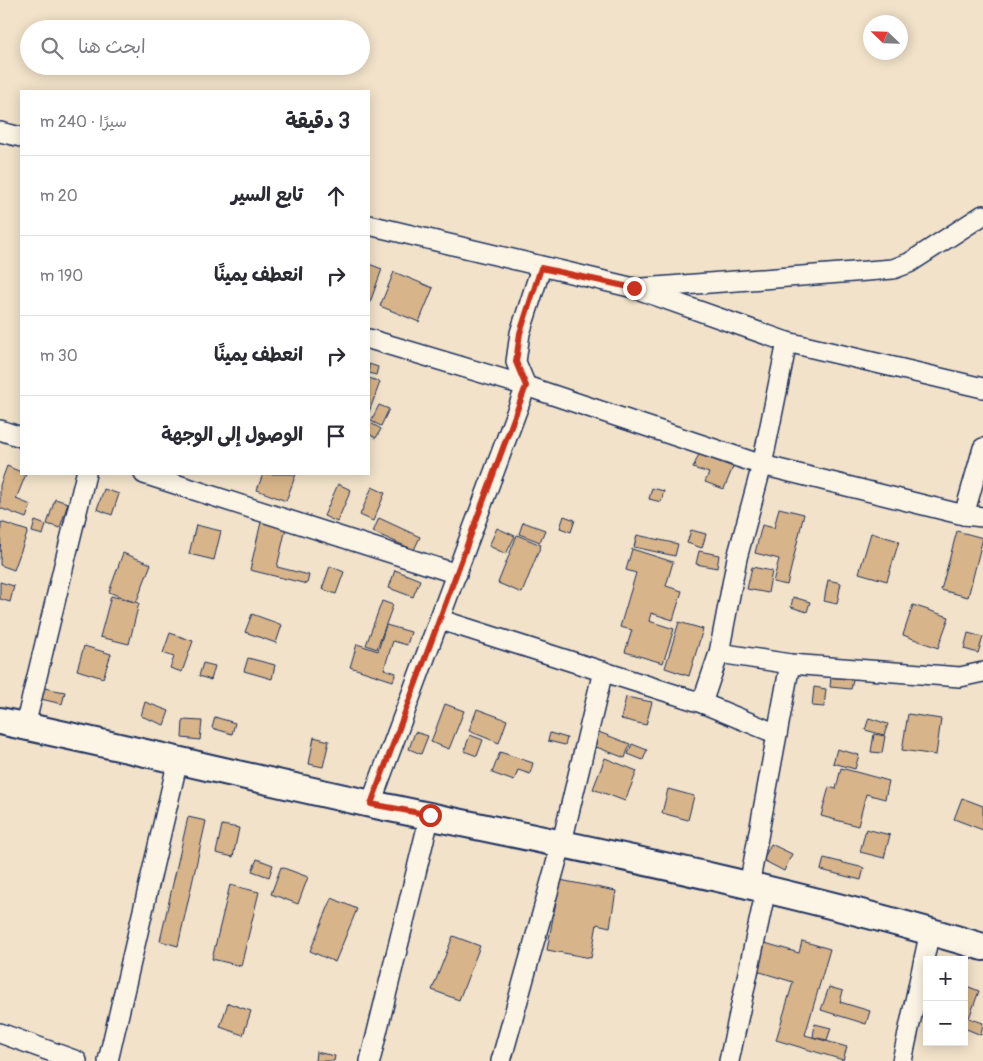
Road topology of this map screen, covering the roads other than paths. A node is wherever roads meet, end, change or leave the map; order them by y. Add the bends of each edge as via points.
1 (0, 132) edge
2 (20, 138) edge
3 (983, 215) edge
4 (370, 225) edge
5 (541, 268) junction
6 (634, 288) junction
7 (370, 339) edge
8 (787, 342) junction
9 (526, 386) junction
10 (983, 388) edge
11 (0, 430) edge
12 (20, 437) edge
13 (983, 448) edge
14 (762, 466) junction
15 (86, 475) edge
16 (147, 475) edge
17 (964, 515) junction
18 (983, 517) edge
19 (457, 574) junction
20 (441, 620) junction
21 (719, 653) junction
22 (790, 664) junction
23 (603, 671) junction
24 (983, 672) edge
25 (702, 703) junction
26 (12, 723) edge
27 (777, 734) junction
28 (178, 760) junction
29 (371, 804) junction
30 (430, 815) junction
31 (562, 842) junction
32 (757, 888) junction
33 (930, 931) junction
34 (983, 947) edge
35 (0, 1034) edge
36 (77, 1061) edge
37 (108, 1061) edge
38 (370, 1061) edge
39 (501, 1061) edge
40 (729, 1061) edge
41 (902, 1061) edge

1 - 2 street
3 - 6 street via 909,263 893,269
4 - 5 street
5 - 6 street
5 - 9 street via 520,333 516,362
6 - 8 street
7 - 9 street
8 - 10 street
8 - 14 street
9 - 14 street
9 - 19 street
11 - 12 street
13 - 17 street
14 - 17 street
14 - 21 street via 737,558
15 - 26 street
16 - 19 street
17 - 18 street
19 - 20 street
20 - 23 street
20 - 29 street
21 - 22 street
21 - 25 street
22 - 24 street via 960,677
22 - 27 street
23 - 25 street
23 - 31 street
25 - 27 street
26 - 28 main road
27 - 32 street
28 - 29 main road
28 - 37 street
29 - 30 main road
30 - 31 main road
30 - 38 street
31 - 32 main road
31 - 39 street
32 - 33 main road
32 - 40 street
33 - 34 main road
33 - 41 street
35 - 36 street

